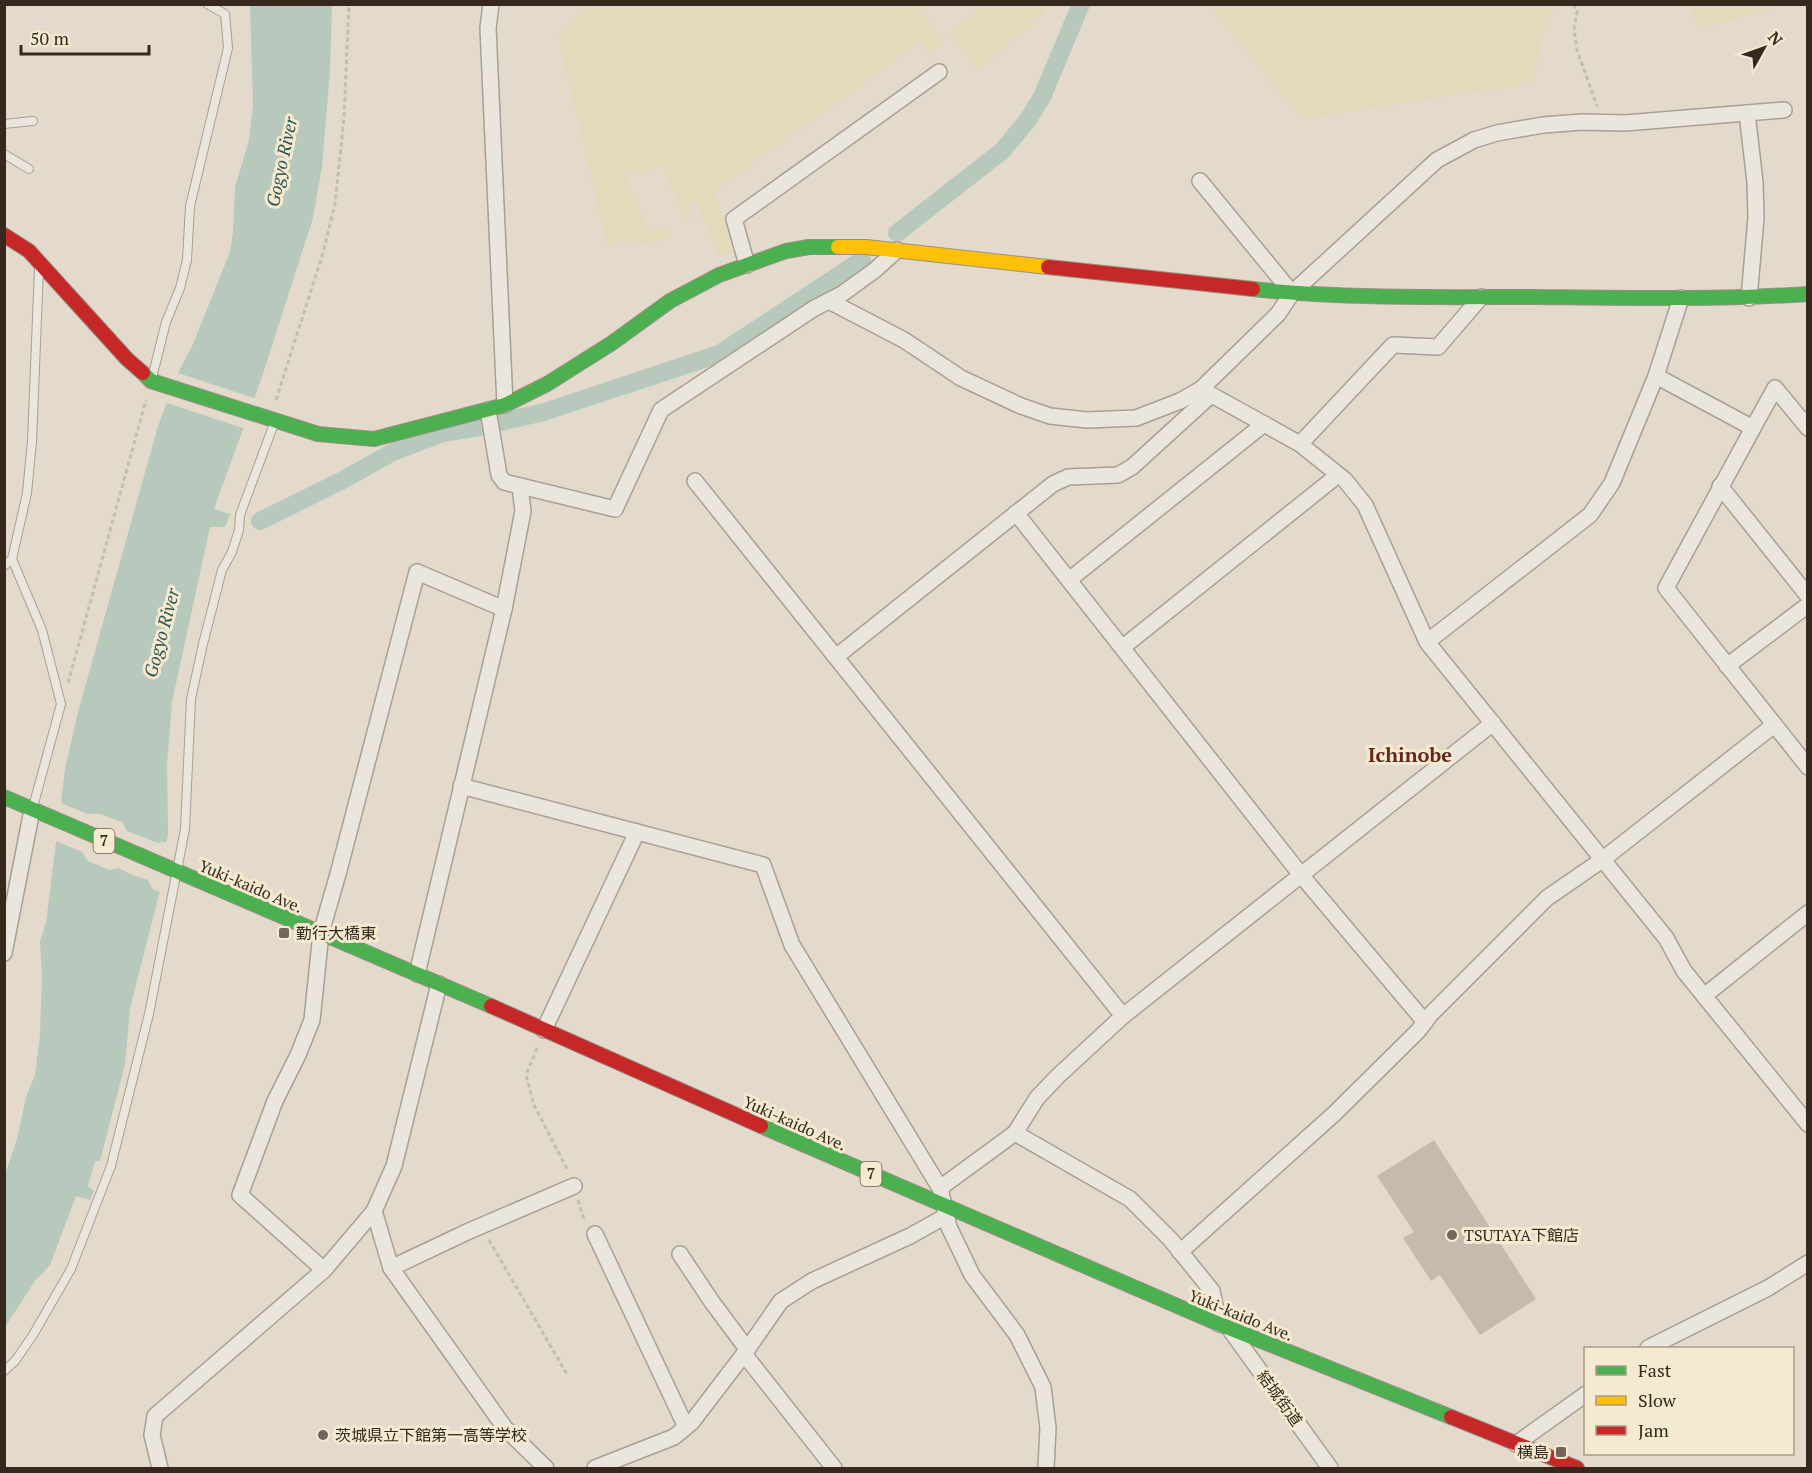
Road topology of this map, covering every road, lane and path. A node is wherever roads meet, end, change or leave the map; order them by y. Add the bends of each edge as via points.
1 (207, 4) edge
2 (349, 4) edge
3 (491, 4) edge
4 (1573, 4) edge
5 (939, 72) dead end
6 (1784, 110) dead end
7 (1747, 113) junction
8 (33, 122) dead end
9 (1602, 122) junction
10 (4, 124) edge
11 (4, 154) edge
12 (29, 169) dead end
13 (1200, 181) dead end
14 (4, 235) edge
15 (897, 250) junction
16 (40, 262) junction
17 (747, 265) junction
18 (1292, 293) junction
19 (1808, 294) edge
20 (1481, 297) junction
21 (1681, 298) junction
22 (1749, 298) junction
23 (829, 301) junction
24 (1656, 376) junction
25 (155, 382) junction
26 (1206, 392) junction
27 (505, 405) junction
28 (488, 410) junction
29 (269, 419) junction
30 (1263, 424) junction
31 (1753, 428) junction
32 (1808, 428) edge
33 (1300, 444) junction
34 (1338, 475) junction
35 (695, 481) dead end
36 (1720, 486) junction
37 (520, 487) junction
38 (1016, 513) junction
39 (12, 559) junction
40 (4, 566) edge
41 (1068, 579) junction
42 (1808, 596) edge
43 (1808, 605) edge
44 (504, 609) junction
45 (1427, 642) junction
46 (1123, 647) junction
47 (837, 657) junction
48 (1727, 666) junction
49 (61, 704) junction
50 (1493, 723) junction
51 (1774, 725) junction
52 (1808, 768) edge
53 (461, 786) junction
54 (4, 797) edge
55 (36, 811) junction
56 (638, 832) junction
57 (1602, 860) junction
58 (173, 871) junction
59 (1301, 874) junction
60 (1808, 913) edge
61 (321, 933) junction
62 (4, 953) edge
63 (417, 974) junction
64 (439, 984) junction
65 (1704, 996) junction
66 (1124, 1016) junction
67 (1425, 1022) junction
68 (544, 1030) junction
69 (1808, 1124) edge
70 (1015, 1133) junction
71 (574, 1186) junction
72 (940, 1188) junction
73 (945, 1211) junction
74 (374, 1212) junction
75 (481, 1226) junction
76 (596, 1237) joint
77 (1180, 1252) junction
78 (680, 1254) dead end
79 (1808, 1263) edge
80 (391, 1268) junction
81 (324, 1270) junction
82 (1224, 1326) junction
83 (1650, 1347) edge
84 (746, 1352) junction
85 (4, 1371) edge
86 (568, 1376) dead end
87 (1584, 1395) edge
88 (686, 1427) junction
89 (1516, 1444) junction
90 (160, 1468) edge
91 (546, 1468) edge
92 (595, 1468) edge
93 (834, 1468) edge
94 (1046, 1468) edge
95 (1330, 1468) edge
96 (1577, 1468) edge

1 - 25 lane via 225,14 228,48 190,206 187,260 166,321
2 - 29 path via 335,204
3 - 27 street via 488,28
4 - 9 path via 1577,11 1574,30 1578,50
5 - 17 street via 734,219
6 - 7 street
7 - 9 street
7 - 22 street via 1756,218
8 - 10 lane
9 - 18 street via 1543,125 1497,133 1454,150 1437,160
11 - 12 lane
13 - 18 street
14 - 16 street
15 - 17 street via 809,247
15 - 18 street
15 - 23 street
16 - 25 street via 127,359
16 - 39 lane via 32,441 27,493
17 - 27 street via 718,275 670,301 547,384
18 - 20 street
18 - 26 street via 1278,314
19 - 22 street
20 - 21 street
20 - 33 street via 1438,347 1393,345
21 - 22 street
21 - 24 street
23 - 26 street via 904,340 961,378 1050,416 1087,420 1136,418
23 - 37 street via 661,410 615,509
24 - 31 street
24 - 45 street via 1612,483 1590,515
25 - 29 street
25 - 49 path
26 - 30 street
26 - 38 street via 1132,467 1118,475 1058,480
27 - 28 street
28 - 29 street via 374,439 318,434
28 - 37 street via 499,475 504,482
29 - 58 lane via 239,530 222,570 191,699 185,829
30 - 33 street
30 - 41 street
31 - 32 street via 1775,388
31 - 36 street
33 - 34 street
34 - 45 street via 1365,505
34 - 46 street
35 - 47 street
36 - 42 street
36 - 48 street via 1666,588
37 - 44 street via 523,511
38 - 41 street
38 - 47 street
39 - 40 lane
39 - 49 lane via 42,630
41 - 46 street
43 - 48 street
44 - 53 street
44 - 61 street via 417,572
45 - 50 street
46 - 59 street
47 - 66 street
48 - 51 street
49 - 55 lane
50 - 57 street
50 - 59 street
51 - 52 street
51 - 57 street
53 - 56 street
53 - 63 street
54 - 55 street, Yuki-kaido Ave. / 7
55 - 58 street, Yuki-kaido Ave. / 7
55 - 62 street
56 - 68 street
56 - 72 street via 764,865 792,945
57 - 65 street via 1666,938 1684,971
57 - 67 street via 1546,898
58 - 61 street, Yuki-kaido Ave. / 7
58 - 85 lane via 149,1014 111,1166 71,1269 33,1335
59 - 66 street
59 - 67 street
60 - 65 street
61 - 63 street, Yuki-kaido Ave. / 7
61 - 81 street via 312,1020 275,1101 240,1195
63 - 64 street, Yuki-kaido Ave. / 7
64 - 68 street, Yuki-kaido Ave. / 7
64 - 74 street via 394,1166
65 - 69 street
66 - 70 street via 1037,1098
67 - 77 street via 1334,1114
68 - 71 path via 526,1075 534,1105
68 - 73 street, Yuki-kaido Ave. / 7
70 - 72 street
70 - 77 street via 1130,1199
71 - 75 street
71 - 76 path via 590,1235
72 - 73 street
73 - 82 street, Yuki-kaido Ave. / 7
73 - 84 street via 910,1236 812,1281 781,1301
73 - 94 street via 972,1275 1017,1335 1043,1387 1048,1428
74 - 80 street
74 - 81 street
75 - 80 street
75 - 86 path
76 - 88 street
77 - 82 street via 1212,1291
78 - 84 street
79 - 83 street via 1768,1288
80 - 91 street via 505,1428
81 - 90 street via 155,1416 152,1436
82 - 89 street, Yuki-kaido Ave. / 7
82 - 95 street, 結城街道
84 - 88 street
84 - 93 street
87 - 89 street
88 - 92 street via 674,1437
89 - 96 street, Yuki-kaido Ave. / 7

